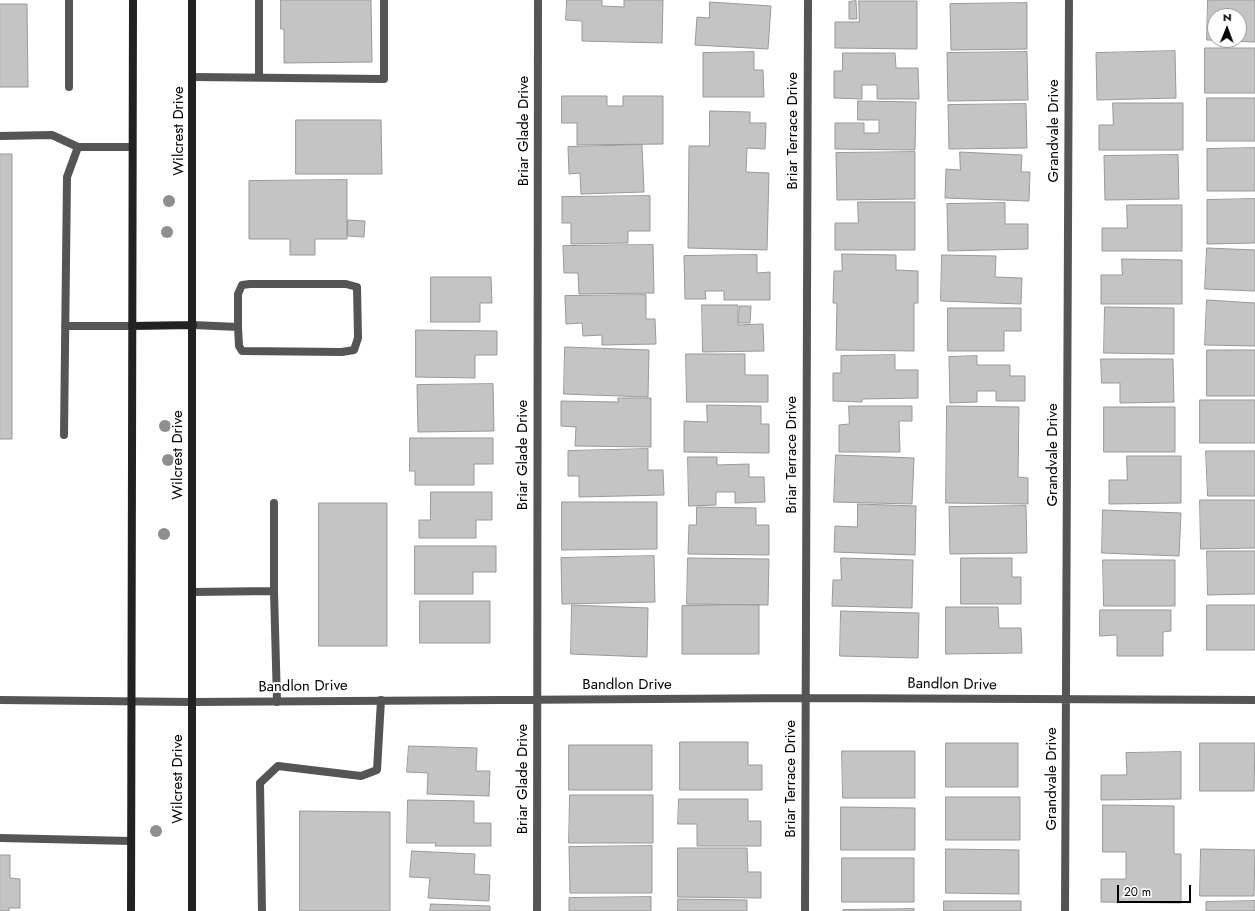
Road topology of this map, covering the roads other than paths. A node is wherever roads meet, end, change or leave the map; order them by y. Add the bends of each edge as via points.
1 (69, 0) edge
2 (133, 0) edge
3 (192, 0) edge
4 (259, 0) edge
5 (384, 0) edge
6 (538, 0) edge
7 (808, 0) edge
8 (1069, 0) edge
9 (193, 77) junction
10 (259, 77) junction
11 (69, 87) dead end
12 (0, 136) edge
13 (78, 147) junction
14 (132, 147) junction
15 (193, 325) junction
16 (65, 326) junction
17 (132, 326) junction
18 (238, 327) junction
19 (64, 435) dead end
20 (274, 503) dead end
21 (274, 591) junction
22 (192, 592) junction
23 (805, 698) junction
24 (537, 699) junction
25 (0, 700) edge
26 (131, 700) junction
27 (381, 700) junction
28 (1066, 700) junction
29 (1255, 700) edge
30 (192, 702) junction
31 (276, 702) junction
32 (0, 838) edge
33 (131, 841) junction
34 (131, 911) edge
35 (192, 911) edge
36 (262, 911) edge
37 (537, 911) edge
38 (805, 911) edge
39 (1065, 911) edge

1 - 11 street
2 - 14 main road
3 - 9 main road, Wilcrest Drive
4 - 10 street
5 - 10 street via 384,79
6 - 24 street, Briar Glade Drive
7 - 23 street, Briar Terrace Drive
8 - 28 street, Grandvale Drive
9 - 10 street
9 - 15 main road, Wilcrest Drive
12 - 13 street via 52,135
13 - 14 street
13 - 16 street via 67,177
14 - 17 main road
15 - 17 main road
15 - 18 street
15 - 22 main road, Wilcrest Drive
16 - 17 street
16 - 19 street
17 - 26 main road
18 - 18 street via 238,294 242,285 346,284 357,287 358,338 354,350 242,351 239,346
20 - 21 street
21 - 22 street
21 - 31 street
22 - 30 main road, Wilcrest Drive
23 - 24 street, Bandlon Drive
23 - 28 street, Bandlon Drive
23 - 38 street, Briar Terrace Drive
24 - 27 street, Bandlon Drive
24 - 37 street, Briar Glade Drive
25 - 26 street, Bandlon Drive
26 - 30 street, Bandlon Drive
26 - 33 main road
27 - 31 street, Bandlon Drive
27 - 36 street via 376,770 361,776 278,766 260,783
28 - 29 street, Bandlon Drive
28 - 39 street, Grandvale Drive
30 - 31 street, Bandlon Drive
30 - 35 main road, Wilcrest Drive
32 - 33 street
33 - 34 main road

